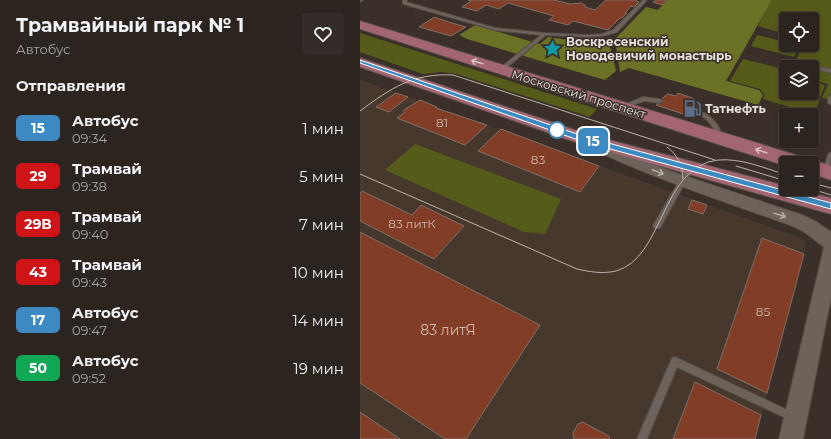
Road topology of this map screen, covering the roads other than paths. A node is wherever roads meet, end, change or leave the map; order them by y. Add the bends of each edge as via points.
1 (405, 0) edge
2 (597, 0) edge
3 (601, 0) edge
4 (645, 0) edge
5 (360, 26) edge
6 (545, 34) junction
7 (360, 62) edge
8 (819, 68) edge
9 (501, 70) junction
10 (831, 71) edge
11 (831, 97) edge
12 (660, 101) dead end
13 (831, 103) edge
14 (621, 107) junction
15 (698, 113) dead end
16 (720, 138) junction
17 (779, 157) edge
18 (686, 174) junction
19 (831, 206) edge
20 (656, 226) dead end
21 (831, 242) edge
22 (830, 262) edge
23 (795, 418) junction
24 (642, 439) edge
25 (790, 439) edge

1 - 6 lane via 404,3 495,29
2 - 3 lane
4 - 6 lane via 614,31 603,35
9 -> 5 main road, Московский проспект
6 - 9 lane
7 -> 18 main road
8 - 10 lane
9 - 14 main road, Московский проспект
11 - 13 lane
12 - 14 lane via 643,99
14 - 16 main road, Московский проспект
15 - 16 lane via 711,119 717,126
17 -> 16 main road, Московский проспект
18 - 19 main road
18 - 20 lane
18 -> 21 street via 809,226
22 - 23 street
23 - 24 lane via 675,361
23 - 25 street

